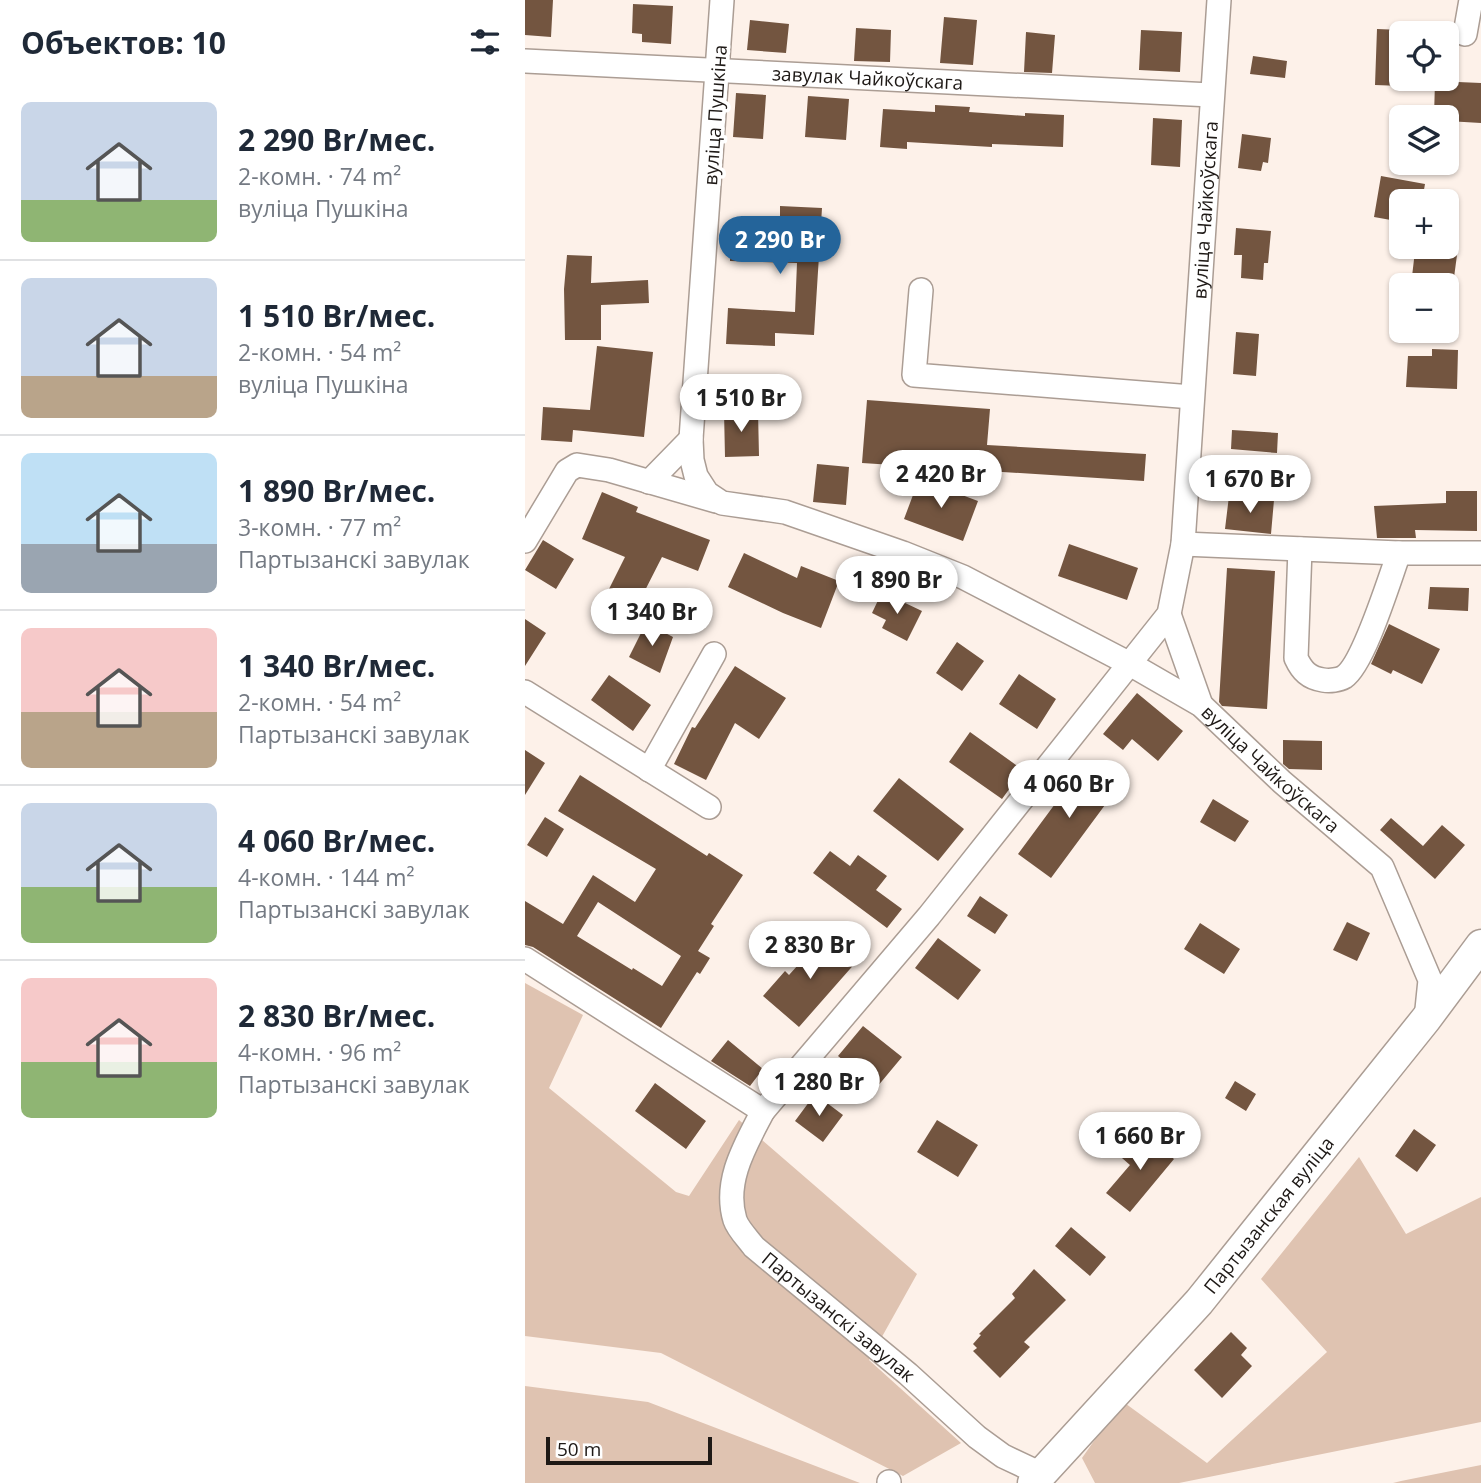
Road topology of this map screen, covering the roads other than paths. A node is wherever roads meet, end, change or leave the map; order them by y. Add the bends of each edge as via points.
1 (722, 0) edge
2 (1219, 0) edge
3 (1471, 0) edge
4 (1465, 34) dead end
5 (525, 61) edge
6 (719, 69) junction
7 (1212, 95) junction
8 (921, 290) dead end
9 (1192, 397) junction
10 (691, 439) junction
11 (649, 482) junction
12 (722, 503) junction
13 (525, 541) edge
14 (1183, 544) junction
15 (1300, 549) junction
16 (1399, 553) junction
17 (1481, 553) edge
18 (1169, 614) junction
19 (714, 654) dead end
20 (1130, 664) junction
21 (525, 692) edge
22 (1201, 705) junction
23 (649, 770) junction
24 (709, 807) dead end
25 (1481, 945) edge
26 (525, 958) edge
27 (1426, 1019) junction
28 (763, 1111) junction
29 (1037, 1478) edge

1 - 6 street, вуліца Пушкіна
2 - 7 street, вуліца Чайкоўскага
3 - 4 street
5 - 6 street, завулак Чайкоўскага
6 - 7 street, завулак Чайкоўскага
6 - 10 street, вуліца Пушкіна
7 - 9 street, вуліца Чайкоўскага
8 - 9 street via 913,375
9 - 14 street, вуліца Чайкоўскага
10 - 11 street
10 - 12 street via 696,476
11 - 12 street
11 - 13 street via 577,465 567,471
12 - 20 street via 785,512 915,557
14 - 15 street
14 - 18 street, вуліца Чайкоўскага
15 - 16 street
15 - 16 street via 1296,658 1301,670 1314,679 1330,681 1353,668
16 - 17 street
18 - 20 street, вуліца Чайкоўскага
18 - 22 street
19 - 23 street
20 - 22 street, вуліца Чайкоўскага
20 - 28 street, Партызанскі завулак via 929,916
21 - 23 street
22 - 27 street, вуліца Чайкоўскага via 1382,867 1430,980
23 - 24 street
25 - 27 main road, Партызанская вуліца
26 - 28 street
27 - 29 main road, Партызанская вуліца via 1199,1302
28 - 29 street, Партызанскі завулак via 743,1148 732,1182 736,1220 754,1247 977,1437

